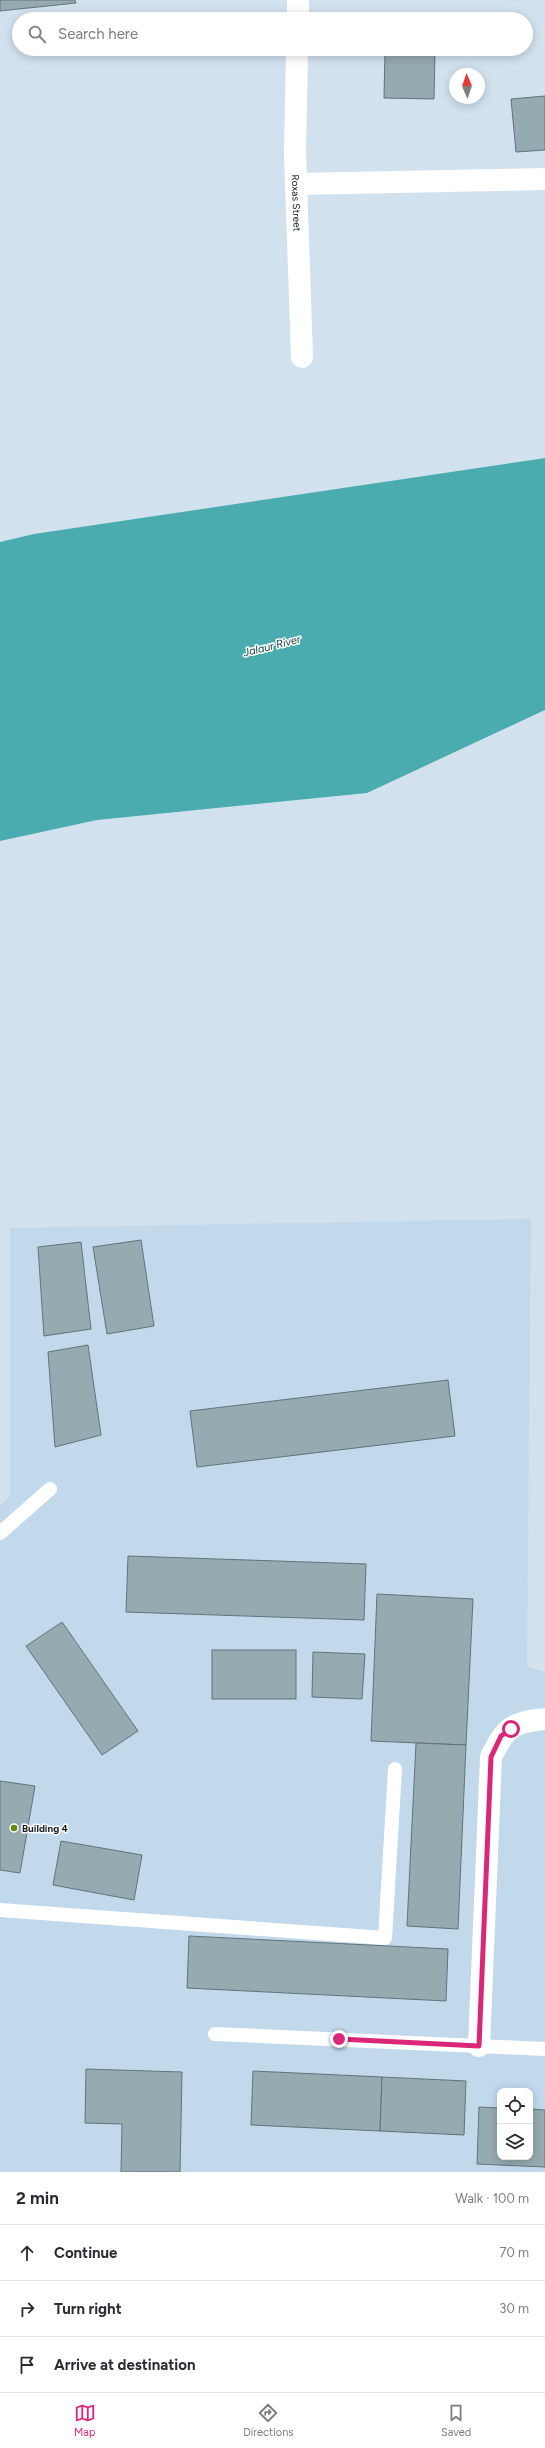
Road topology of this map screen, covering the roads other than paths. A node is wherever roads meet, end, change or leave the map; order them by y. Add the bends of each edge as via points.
1 (298, 0) edge
2 (298, 12) edge
3 (297, 56) edge
4 (545, 179) edge
5 (296, 184) junction
6 (302, 357) dead end
7 (50, 1489) dead end
8 (0, 1533) edge
9 (545, 1719) edge
10 (395, 1769) dead end
11 (0, 1910) edge
12 (215, 2034) dead end
13 (479, 2046) junction
14 (545, 2049) edge

1 - 2 street
3 - 5 street, Roxas Street
4 - 5 street
5 - 6 street, Roxas Street
7 - 8 lane
9 - 13 street via 521,1721 501,1736 491,1757
10 - 11 lane via 385,1938
12 - 13 lane
13 - 14 lane

